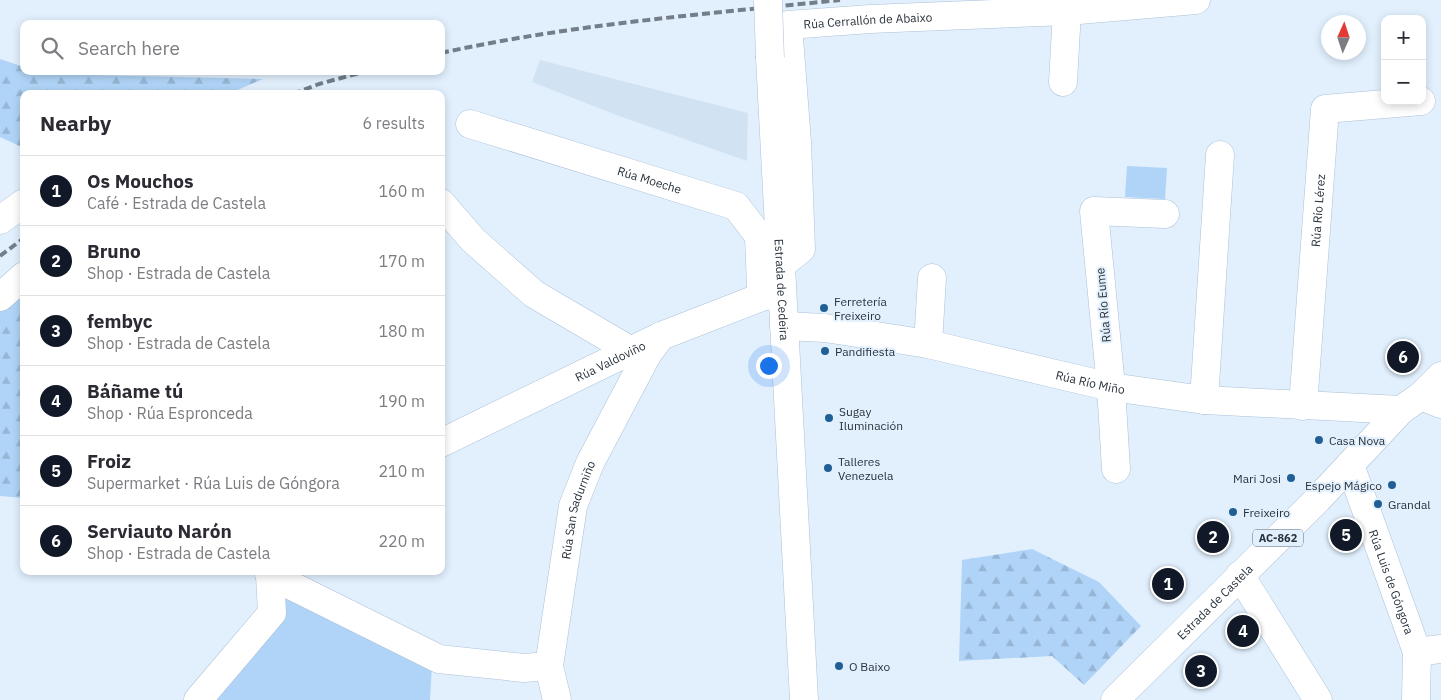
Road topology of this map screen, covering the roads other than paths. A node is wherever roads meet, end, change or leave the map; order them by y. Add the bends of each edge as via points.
1 (768, 0) edge
2 (1196, 0) edge
3 (1067, 11) junction
4 (1063, 82) dead end
5 (1441, 100) edge
6 (1426, 101) edge
7 (1381, 104) edge
8 (470, 124) dead end
9 (1220, 155) dead end
10 (20, 206) edge
11 (445, 208) edge
12 (1165, 214) dead end
13 (0, 220) edge
14 (781, 265) junction
15 (932, 278) dead end
16 (20, 280) edge
17 (773, 295) junction
18 (0, 297) edge
19 (784, 326) junction
20 (661, 336) junction
21 (928, 344) junction
22 (633, 352) junction
23 (1441, 376) edge
24 (1111, 386) junction
25 (1204, 400) junction
26 (1421, 403) edge
27 (1303, 406) junction
28 (445, 441) edge
29 (1350, 465) junction
30 (1116, 470) dead end
31 (269, 575) edge
32 (273, 575) edge
33 (1240, 575) junction
34 (1429, 650) edge
35 (549, 666) junction
36 (198, 700) edge
37 (557, 700) edge
38 (804, 700) edge
39 (1115, 700) edge
40 (1318, 700) edge
41 (1416, 700) edge

1 - 14 street, Estrada de Cedeira, bridge
2 - 3 street, Rúa Cerrallón de Abaixo
3 - 4 street
3 - 14 street, Rúa Cerrallón de Abaixo via 788,25 802,249
5 - 6 street, Rúa Río Lérez
7 - 27 street, Rúa Río Lérez via 1325,109
8 - 17 street, Rúa Moeche via 736,206 759,236 761,286
9 - 25 street
10 - 13 street
11 - 22 street via 473,240 534,294
12 - 24 street, Rúa Río Eume via 1094,211
14 - 17 street, Estrada de Cedeira
15 - 21 street
16 - 18 street
17 - 19 street, Estrada de Cedeira
17 - 20 street, Rúa Valdoviño
19 - 21 street, Rúa Río Miño via 825,328
19 - 38 street, Estrada de Cedeira
20 - 22 street, Rúa Valdoviño
20 - 35 street, Rúa San Sadurniño via 648,353 590,464 573,506
21 - 24 street, Rúa Río Miño
22 - 28 street, Rúa Valdoviño
23 - 26 street, Estrada de Castela / AC-862
24 - 25 street, Rúa Río Miño
24 - 30 street, Rúa Río Eume
25 - 27 street, Rúa Río Miño
26 - 27 street, Rúa Río Miño
26 - 29 street, Estrada de Castela / AC-862
29 - 33 street, Estrada de Castela / AC-862
29 - 34 street, Rúa Luis de Góngora
31 - 36 street via 272,613
32 - 35 street via 439,659 524,668
33 - 39 street, Estrada de Castela / AC-862
33 - 40 street
34 - 41 street, Rúa Luis de Góngora
35 - 37 street, Rúa San Sadurniño

